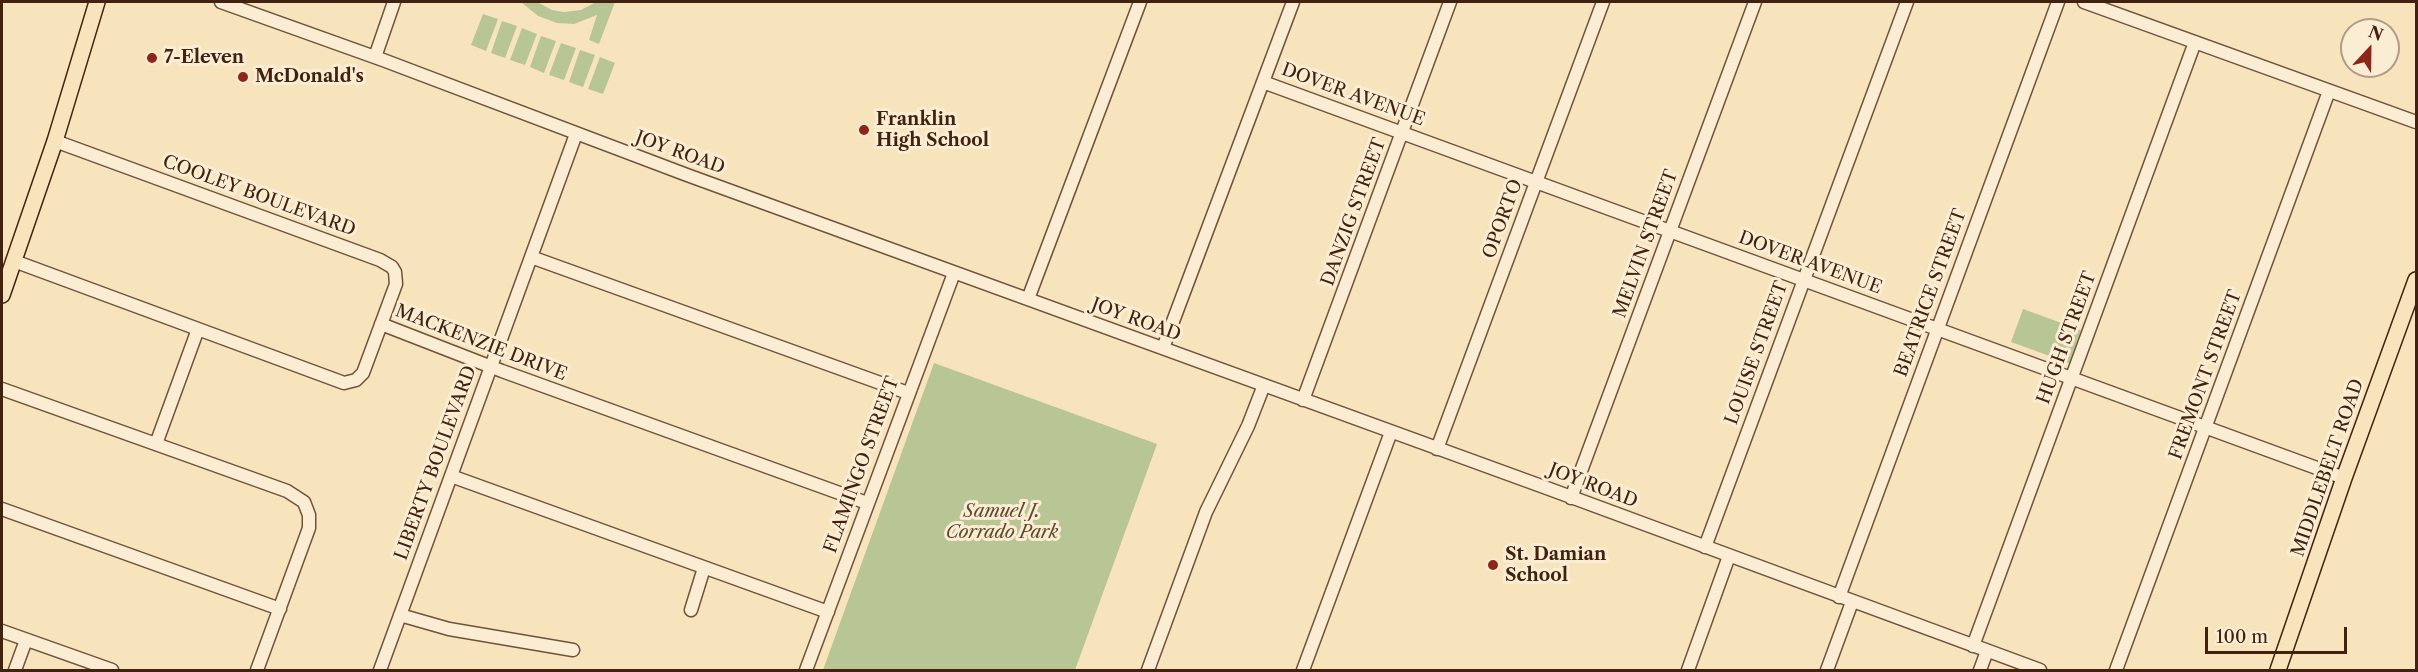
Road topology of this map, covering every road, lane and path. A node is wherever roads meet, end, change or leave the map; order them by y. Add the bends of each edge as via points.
1 (97, 2) edge
2 (221, 2) edge
3 (394, 2) edge
4 (1140, 2) edge
5 (1293, 2) edge
6 (1450, 2) edge
7 (1603, 2) edge
8 (1755, 2) edge
9 (1906, 2) edge
10 (2058, 2) edge
11 (2084, 2) edge
12 (244, 5) edge
13 (2195, 42) junction
14 (375, 57) junction
15 (1263, 81) junction
16 (2329, 91) junction
17 (2416, 122) edge
18 (1402, 132) junction
19 (576, 134) junction
20 (55, 141) junction
21 (1536, 182) junction
22 (1671, 231) junction
23 (531, 256) junction
24 (14, 261) junction
25 (954, 273) junction
26 (1804, 280) junction
27 (2416, 280) edge
28 (2, 295) edge
29 (1028, 299) junction
30 (381, 324) junction
31 (198, 329) junction
32 (1937, 329) junction
33 (1163, 348) junction
34 (491, 365) junction
35 (2071, 378) junction
36 (1264, 386) junction
37 (2, 389) edge
38 (908, 393) junction
39 (1303, 400) junction
40 (2206, 427) junction
41 (1391, 432) junction
42 (156, 444) junction
43 (1437, 449) junction
44 (451, 476) junction
45 (2344, 478) junction
46 (1571, 498) junction
47 (867, 503) junction
48 (2, 509) edge
49 (1705, 547) junction
50 (1729, 556) junction
51 (704, 568) junction
52 (1839, 597) junction
53 (1852, 602) junction
54 (280, 609) junction
55 (691, 610) dead end
56 (828, 612) junction
57 (400, 615) junction
58 (2, 631) edge
59 (26, 640) junction
60 (1974, 646) junction
61 (573, 650) dead end
62 (1987, 651) junction
63 (15, 670) edge
64 (112, 670) edge
65 (257, 670) edge
66 (381, 670) edge
67 (806, 670) edge
68 (1148, 670) edge
69 (1303, 670) edge
70 (1688, 670) edge
71 (1827, 670) edge
72 (1980, 670) edge
73 (2040, 670) edge
74 (2116, 670) edge
75 (2278, 670) edge

1 - 20 main road
2 - 12 street, JOY ROAD
3 - 14 street
4 - 29 street
5 - 15 street
6 - 18 street, DANZIG STREET
7 - 21 street, OPORTO
8 - 22 street, MELVIN STREET
9 - 26 street, LOUISE STREET
10 - 32 street, BEATRICE STREET
11 - 13 street
12 - 14 street, JOY ROAD
13 - 16 street
13 - 35 street, HUGH STREET
14 - 19 street, JOY ROAD
15 - 18 street, DOVER AVENUE
15 - 33 street
16 - 17 street
16 - 40 street, FREMONT STREET
18 - 21 street, DOVER AVENUE
18 - 39 street, DANZIG STREET
19 - 23 street, LIBERTY BOULEVARD
19 - 25 street, JOY ROAD
20 - 24 main road
20 - 30 street, COOLEY BOULEVARD via 386,263 398,279
21 - 22 street, DOVER AVENUE
21 - 43 street, OPORTO
22 - 26 street, DOVER AVENUE
22 - 46 street, MELVIN STREET
23 - 34 street, LIBERTY BOULEVARD
23 - 38 street
24 - 28 main road
24 - 31 street, MACKENZIE DRIVE
25 - 29 street, JOY ROAD
25 - 38 street, FLAMINGO STREET
26 - 32 street, DOVER AVENUE
26 - 49 street, LOUISE STREET
27 - 45 main road, MIDDLEBELT ROAD
29 - 33 street, JOY ROAD
30 - 31 street, MACKENZIE DRIVE via 363,373 344,383
30 - 34 street, MACKENZIE DRIVE
31 - 42 street
32 - 35 street, DOVER AVENUE
32 - 52 street, BEATRICE STREET
33 - 36 street, JOY ROAD
34 - 44 street, LIBERTY BOULEVARD
34 - 47 street, MACKENZIE DRIVE
35 - 40 street, DOVER AVENUE
35 - 60 street, HUGH STREET
36 - 39 street, JOY ROAD
36 - 68 street via 1206,512
37 - 42 street
38 - 47 street, FLAMINGO STREET
39 - 41 street, JOY ROAD
40 - 45 street, DOVER AVENUE
40 - 74 street, FREMONT STREET
41 - 43 street, JOY ROAD
41 - 69 street
42 - 54 street via 293,494 304,502 309,528
43 - 46 street, JOY ROAD
44 - 51 street
44 - 57 street, LIBERTY BOULEVARD
45 - 75 main road, MIDDLEBELT ROAD
46 - 49 street, JOY ROAD
47 - 56 street, FLAMINGO STREET
48 - 54 street
49 - 50 street, JOY ROAD
50 - 52 street, JOY ROAD
50 - 70 street
51 - 55 street
51 - 56 street
52 - 53 street, JOY ROAD
53 - 60 street, JOY ROAD
53 - 71 street
54 - 65 street
56 - 67 street, FLAMINGO STREET
57 - 61 street via 449,629
57 - 66 street, LIBERTY BOULEVARD
58 - 59 street
59 - 63 street
59 - 64 street
60 - 62 street, JOY ROAD
62 - 72 street
62 - 73 street, JOY ROAD

